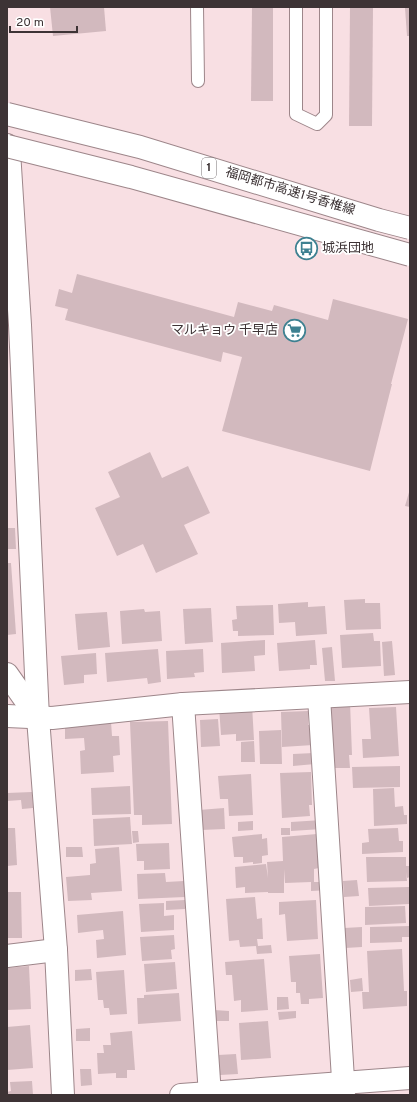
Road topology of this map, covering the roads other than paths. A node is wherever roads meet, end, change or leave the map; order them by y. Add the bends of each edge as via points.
1 (197, 7) edge
2 (296, 7) edge
3 (326, 7) edge
4 (198, 80) dead end
5 (7, 113) edge
6 (7, 145) edge
7 (410, 224) edge
8 (410, 228) edge
9 (410, 255) edge
10 (410, 259) edge
11 (13, 325) edge
12 (7, 674) edge
13 (410, 692) edge
14 (320, 697) junction
15 (183, 704) junction
16 (7, 716) edge
17 (38, 718) junction
18 (56, 950) junction
19 (7, 956) edge
20 (410, 1078) edge
21 (343, 1089) edge
22 (210, 1094) edge
23 (63, 1095) edge
24 (182, 1095) edge

1 - 4 lane
2 - 3 lane via 296,114 317,124 326,115
5 - 7 main road
5 - 8 main road, 福岡都市高速1号香椎線 / 1, bridge via 140,147
6 - 9 main road, 福岡都市高速1号香椎線 / 1, bridge
6 - 10 main road via 58,166 294,226
6 - 11 main road
11 - 17 main road
12 - 17 main road
13 - 14 main road
14 - 15 main road
14 - 21 main road
15 - 17 main road
15 - 22 main road
16 - 17 main road
17 - 18 main road
18 - 19 main road
18 - 23 main road
20 - 21 main road
21 - 22 main road
22 - 24 main road

